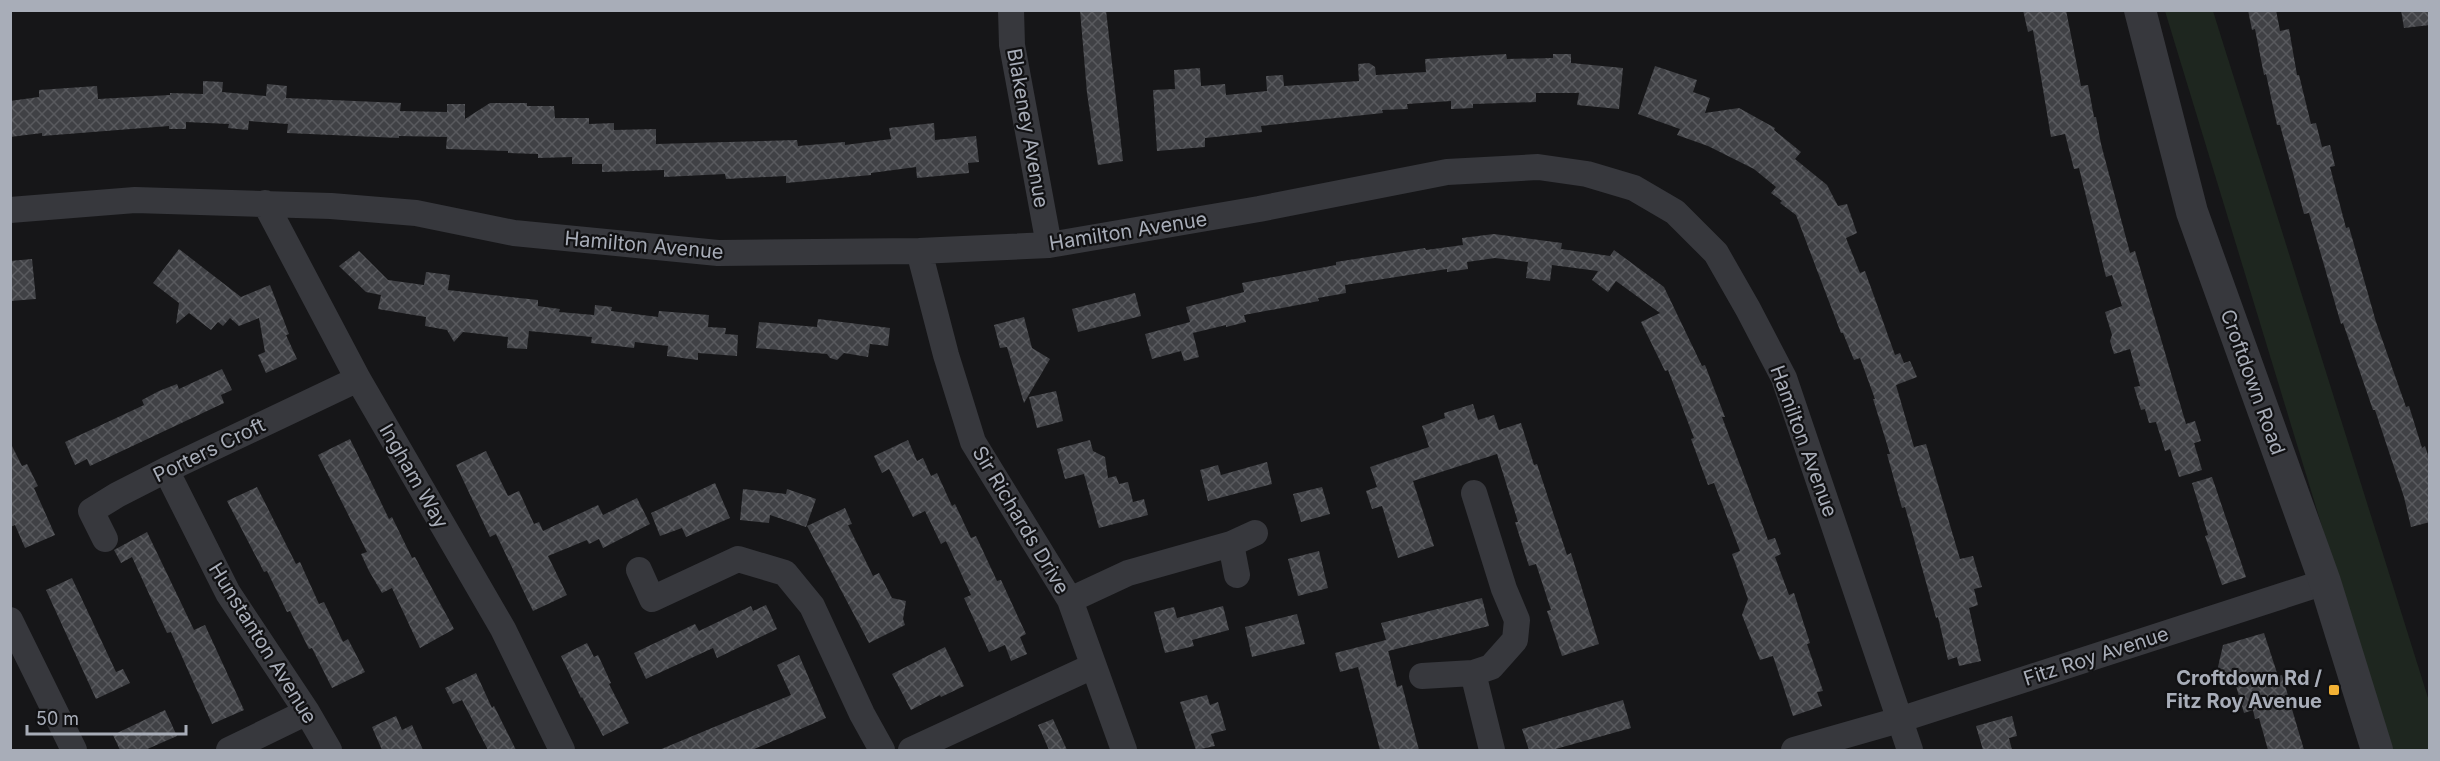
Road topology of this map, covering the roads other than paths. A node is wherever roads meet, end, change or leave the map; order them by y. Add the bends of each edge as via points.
1 (1011, 10) edge
2 (2140, 10) edge
3 (265, 203) junction
4 (10, 210) edge
5 (1049, 245) junction
6 (920, 250) junction
7 (358, 379) junction
8 (166, 471) junction
9 (1474, 493) dead end
10 (1255, 533) dead end
11 (105, 539) dead end
12 (1230, 544) junction
13 (639, 570) dead end
14 (1237, 576) dead end
15 (2325, 582) junction
16 (1070, 600) junction
17 (10, 620) edge
18 (1093, 666) junction
19 (1473, 673) junction
20 (1422, 676) dead end
21 (307, 712) junction
22 (1899, 720) junction
23 (74, 750) edge
24 (229, 750) edge
25 (329, 750) edge
26 (562, 750) edge
27 (882, 750) edge
28 (911, 750) edge
29 (1124, 750) edge
30 (1492, 750) edge
31 (1794, 750) edge
32 (1910, 750) edge
33 (2377, 750) edge

1 - 5 street, Blakeney Avenue via 1012,45
2 - 15 street, Croftdown Road via 2192,212
3 - 4 street, Hamilton Avenue via 135,200
3 - 6 street, Hamilton Avenue via 416,213 514,233 718,253
3 - 7 street, Ingham Way
5 - 6 street, Hamilton Avenue
5 - 22 street, Hamilton Avenue via 1447,172 1538,167 1587,174 1634,188 1675,212 1716,253 1784,378
6 - 16 street, Sir Richards Drive via 973,442
7 - 8 street, Porters Croft
7 - 26 street, Ingham Way via 503,629
8 - 11 street, Porters Croft via 92,511
8 - 21 street, Hunstanton Avenue via 228,592
9 - 19 street via 1517,620 1515,640 1491,667
10 - 12 street
12 - 14 street
12 - 16 street via 1128,573
13 - 27 street via 652,598 738,559 785,573 812,606
15 - 22 street, Fitz Roy Avenue
15 - 33 street, Croftdown Road
16 - 18 street, Sir Richards Drive
17 - 23 street
18 - 28 street
18 - 29 street, Sir Richards Drive
19 - 20 street
19 - 30 street
21 - 24 street
21 - 25 street, Hunstanton Avenue
22 - 31 street, Fitz Roy Avenue
22 - 32 street

